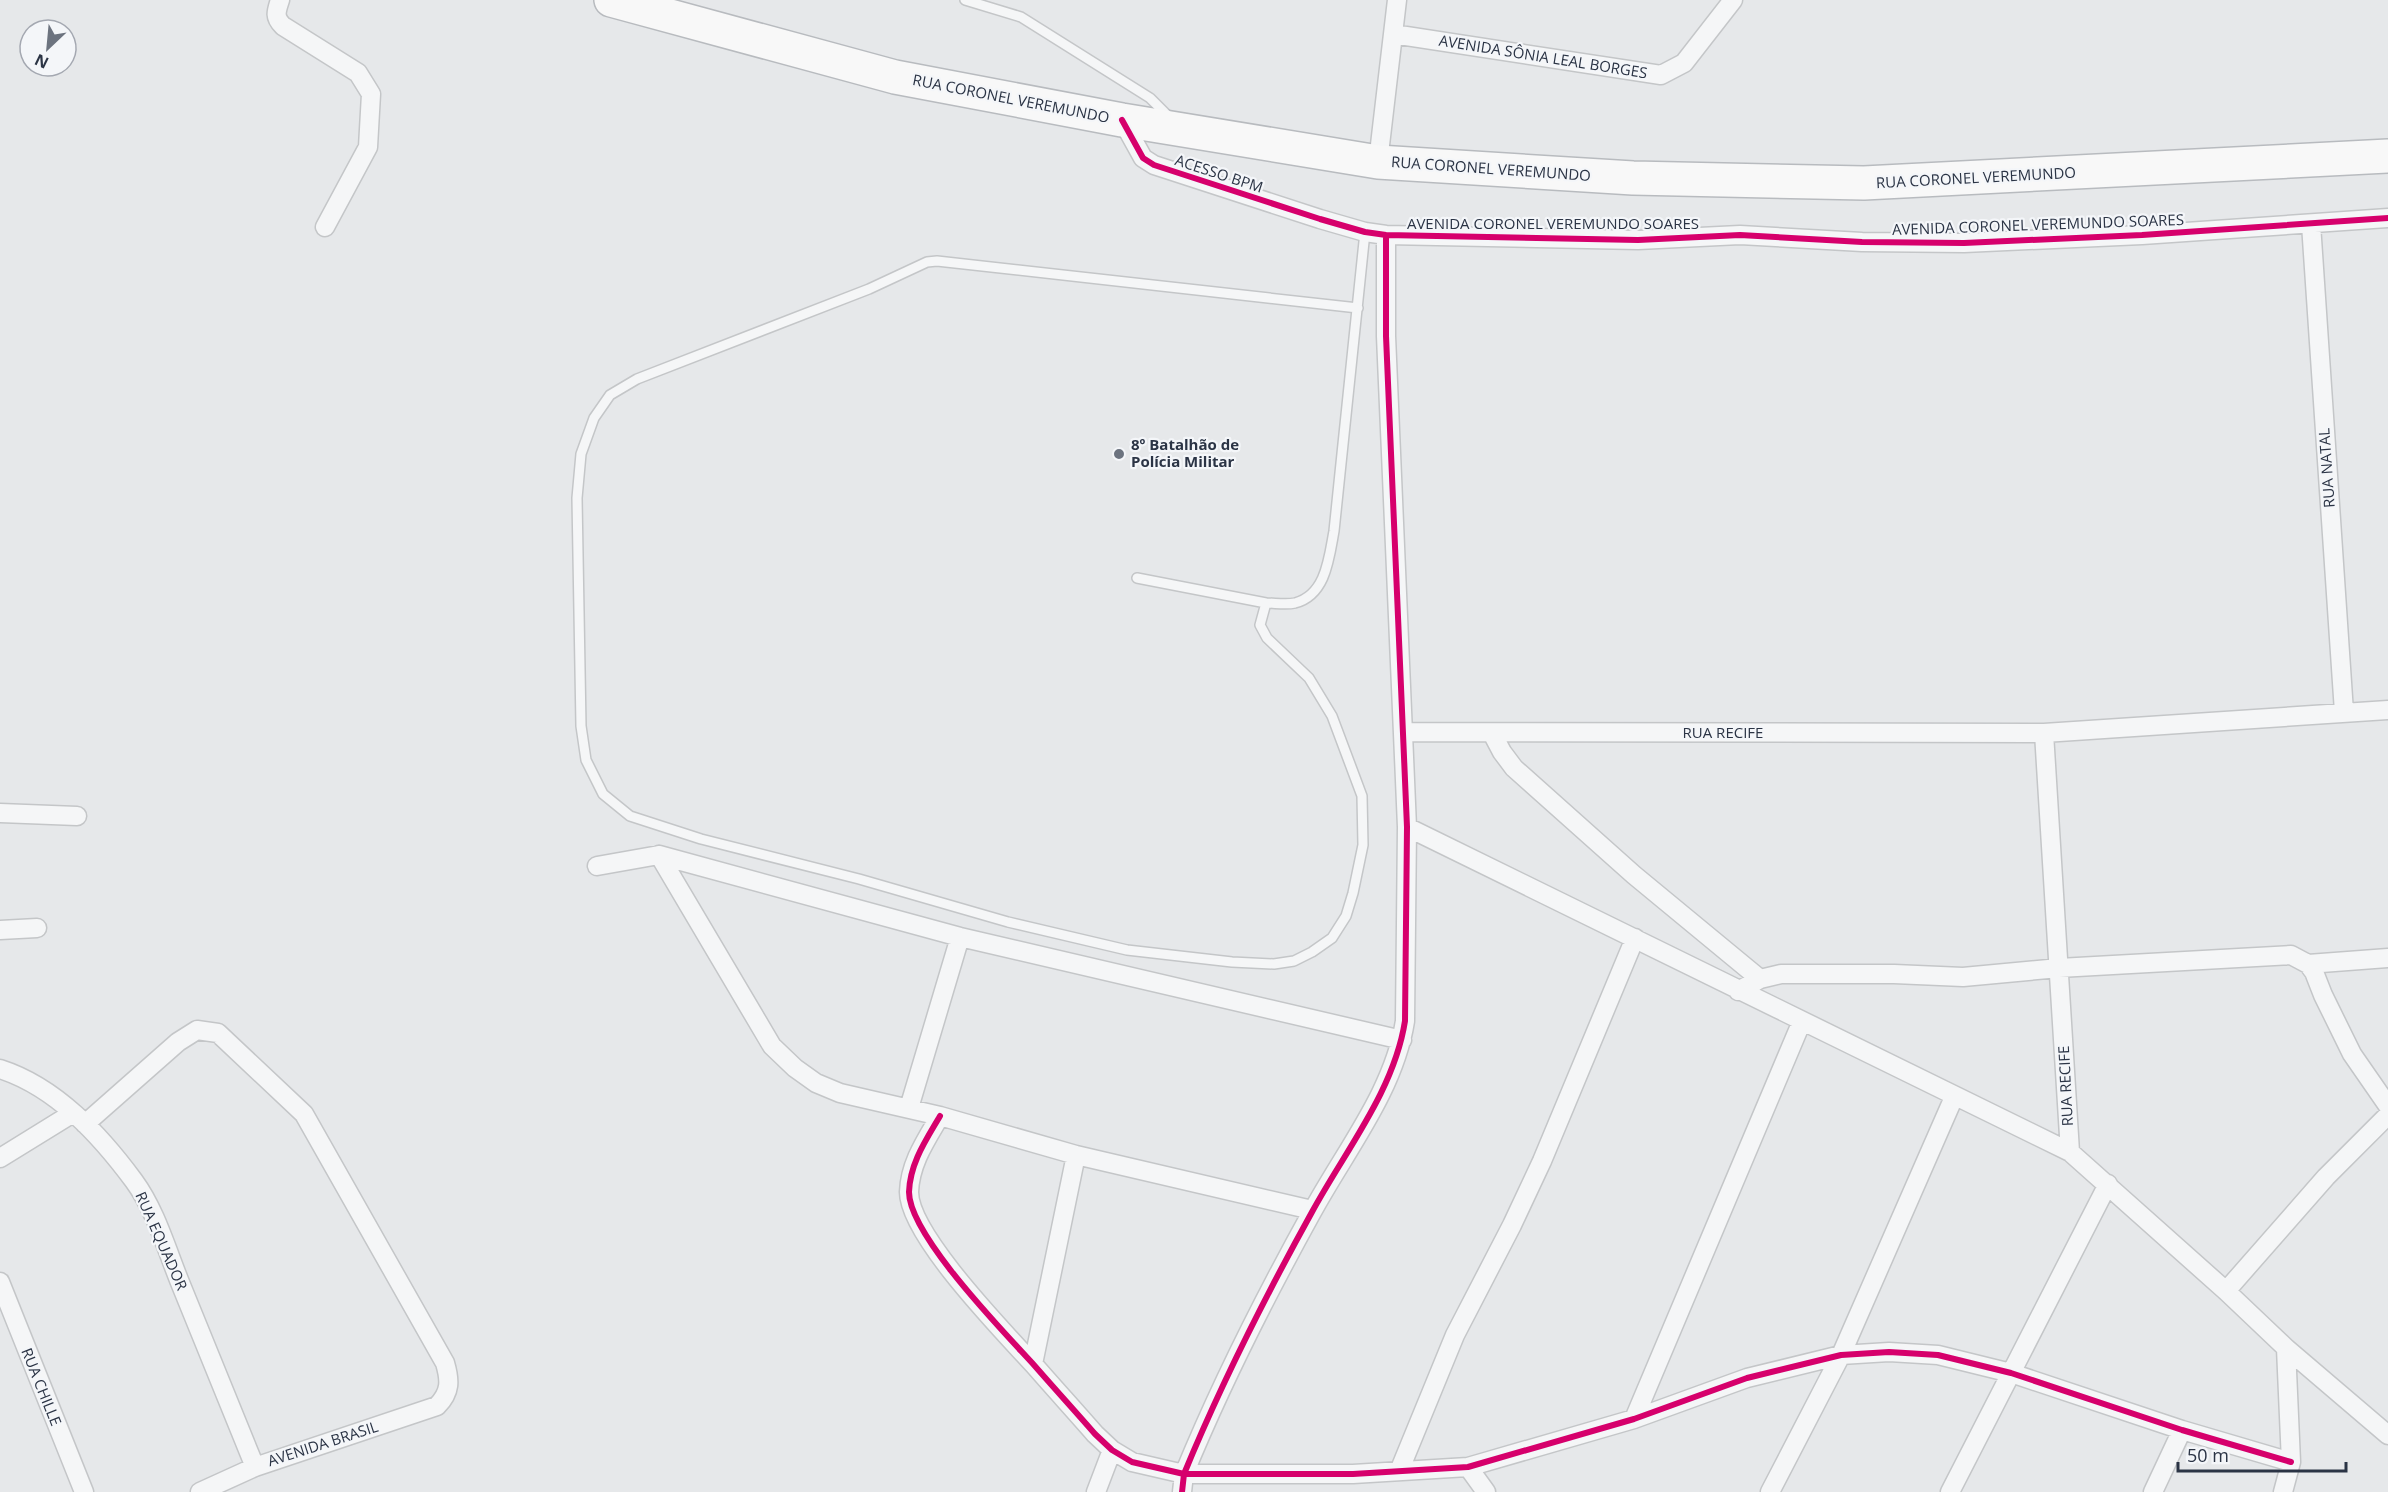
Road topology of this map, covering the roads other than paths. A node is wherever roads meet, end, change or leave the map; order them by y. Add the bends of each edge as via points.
1 (280, 0) edge
2 (611, 0) edge
3 (965, 0) edge
4 (1397, 0) edge
5 (1733, 0) edge
6 (1393, 34) junction
7 (1122, 120) junction
8 (1181, 129) junction
9 (2388, 156) edge
10 (1378, 162) junction
11 (2388, 218) edge
12 (2311, 224) junction
13 (325, 228) dead end
14 (1365, 232) junction
15 (1386, 235) junction
16 (1358, 308) junction
17 (1137, 578) dead end
18 (1266, 603) junction
19 (2388, 710) edge
20 (2344, 712) junction
21 (1403, 732) junction
22 (1492, 733) junction
23 (2044, 733) junction
24 (0, 813) edge
25 (77, 816) dead end
26 (1407, 827) junction
27 (659, 855) junction
28 (597, 867) dead end
29 (37, 928) dead end
30 (0, 930) edge
31 (960, 937) junction
32 (1635, 938) junction
33 (2388, 958) edge
34 (2308, 964) junction
35 (2059, 968) junction
36 (1760, 979) junction
37 (1738, 991) junction
38 (1802, 1021) junction
39 (1402, 1041) junction
40 (0, 1069) edge
41 (1954, 1097) junction
42 (2388, 1106) edge
43 (909, 1108) junction
44 (2388, 1115) edge
45 (940, 1116) junction
46 (79, 1118) junction
47 (2070, 1152) junction
48 (1076, 1155) junction
49 (0, 1158) edge
50 (2108, 1184) junction
51 (1312, 1210) junction
52 (0, 1282) edge
53 (2226, 1291) junction
54 (2286, 1348) junction
55 (1841, 1354) junction
56 (1033, 1364) junction
57 (2011, 1373) junction
58 (1634, 1419) junction
59 (2182, 1430) junction
60 (2388, 1435) edge
61 (1112, 1450) junction
62 (2291, 1462) junction
63 (255, 1467) junction
64 (1468, 1467) junction
65 (1400, 1469) junction
66 (1183, 1483) edge
67 (1352, 1483) edge
68 (213, 1490) edge
69 (84, 1492) edge
70 (1095, 1492) edge
71 (1486, 1492) edge
72 (1770, 1492) edge
73 (1950, 1492) edge
74 (2152, 1492) edge
75 (2283, 1492) edge

1 - 13 street via 276,19 357,73 371,94 368,147
2 - 7 highway, RUA CORONEL VEREMUNDO via 894,76
3 - 8 lane via 1021,18 1150,98
4 - 6 street
5 - 6 street, AVENIDA SÔNIA LEAL BORGES via 1684,63 1661,75
6 - 10 street
7 - 8 highway, RUA CORONEL VEREMUNDO
7 - 14 street, ACESSO BPM via 1143,158 1154,165
8 - 10 highway, RUA CORONEL VEREMUNDO
9 - 10 highway, RUA CORONEL VEREMUNDO via 1864,183 1633,178
11 - 12 street, AVENIDA CORONEL VEREMUNDO SOARES
12 - 15 street, AVENIDA CORONEL VEREMUNDO SOARES via 1964,243 1740,236 1638,240
12 - 20 street, RUA NATAL
14 - 15 street, AVENIDA CORONEL VEREMUNDO SOARES
14 - 16 lane
15 - 21 street via 1386,336
16 - 18 lane via 1328,564 1320,585 1305,599
16 - 18 lane via 927,262 869,289 637,379 610,395 594,418 581,454 580,726 586,760 603,794 630,816 701,839 1126,950 1232,962 1284,963 1312,952 1332,938 1346,916 1363,846 1362,796 1332,716 1309,678 1263,632 1260,625
17 - 18 lane
19 - 20 street, RUA RECIFE
20 - 23 street, RUA RECIFE
21 - 22 street, RUA RECIFE
21 - 26 street
22 - 23 street, RUA RECIFE
22 - 36 street via 1514,768 1634,875
23 - 35 street, RUA RECIFE
24 - 25 street
26 - 32 street
26 - 39 street
27 - 28 street
27 - 31 street
27 - 43 street via 772,1046 816,1083 840,1093
29 - 30 street
31 - 39 street
31 - 43 street
32 - 37 street
32 - 65 street via 1542,1161 1455,1335
33 - 34 street
34 - 35 street via 2291,955
34 - 42 street via 2352,1054
35 - 36 street via 1963,977 1820,973
35 - 47 street, RUA RECIFE
36 - 37 street
37 - 38 street
38 - 41 street
38 - 58 street
39 - 51 street via 1380,1094
40 - 46 street, RUA EQUADOR via 59,1099
41 - 47 street
41 - 55 street
43 - 45 street
44 - 53 street via 2326,1177
45 - 48 street
45 - 56 street via 915,1160 909,1193 914,1212 936,1251
46 - 49 street
46 - 63 street, RUA EQUADOR via 135,1182 156,1223
46 - 63 street, AVENIDA BRASIL via 197,1030 218,1033 304,1114 445,1363 450,1380 445,1398 437,1406
47 - 50 street
48 - 51 street
48 - 56 street
50 - 53 street
50 - 57 street
51 - 66 street via 1244,1340
52 - 69 street, RUA CHILLE
53 - 54 street
54 - 60 street
54 - 62 street
55 - 57 street via 1938,1355
55 - 58 street via 1747,1378
55 - 72 street
56 - 61 street
57 - 59 street
57 - 73 street
58 - 64 street
59 - 62 street
59 - 74 street
61 - 66 street
61 - 70 street
62 - 75 street
63 - 68 street, AVENIDA BRASIL
64 - 65 street
64 - 71 street
65 - 67 street
66 - 67 street

